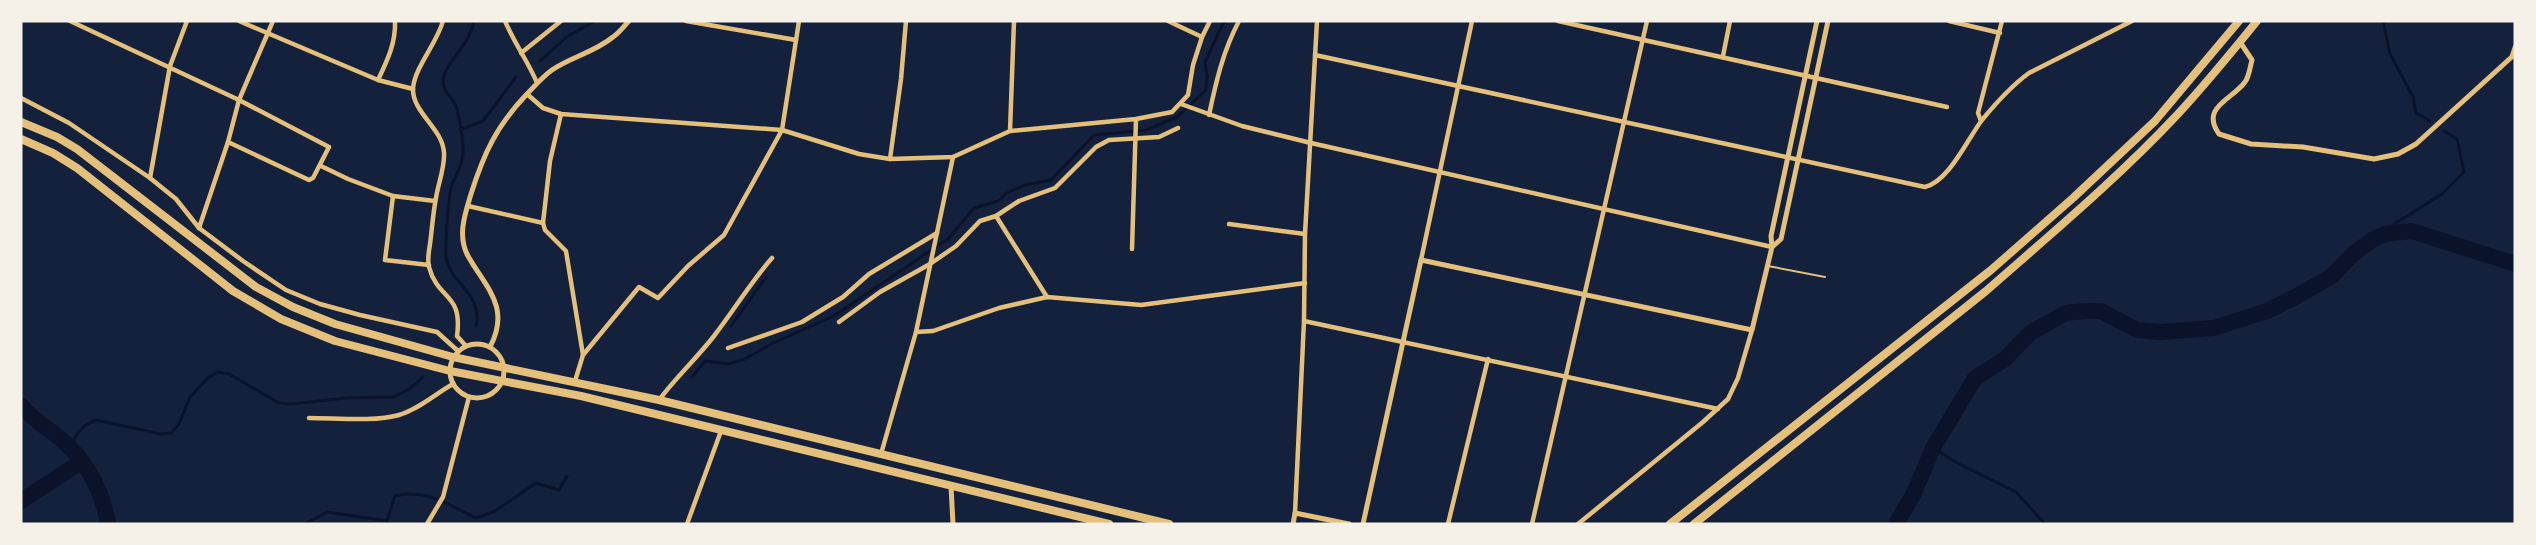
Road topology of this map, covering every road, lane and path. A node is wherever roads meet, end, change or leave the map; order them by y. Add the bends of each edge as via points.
1 (70, 21) edge
2 (187, 21) edge
3 (239, 21) edge
4 (273, 21) edge
5 (395, 21) edge
6 (443, 21) edge
7 (505, 21) edge
8 (561, 21) edge
9 (629, 21) edge
10 (686, 21) edge
11 (799, 21) edge
12 (906, 21) edge
13 (1014, 21) edge
14 (1168, 21) edge
15 (1210, 21) edge
16 (1239, 21) edge
17 (1317, 21) edge
18 (1472, 21) edge
19 (1558, 21) edge
20 (1647, 21) edge
21 (1730, 21) edge
22 (1817, 21) edge
23 (1828, 21) edge
24 (1949, 21) edge
25 (2002, 21) edge
26 (2132, 21) edge
27 (2239, 21) edge
28 (2257, 21) edge
29 (268, 33) junction
30 (2000, 33) junction
31 (1202, 37) junction
32 (796, 40) junction
33 (1643, 41) junction
34 (2240, 42) junction
35 (2515, 47) edge
36 (521, 53) junction
37 (1315, 55) junction
38 (2514, 55) edge
39 (1723, 56) junction
40 (170, 66) junction
41 (1805, 75) junction
42 (1816, 78) junction
43 (378, 80) junction
44 (537, 83) junction
45 (1458, 87) junction
46 (413, 88) junction
47 (527, 94) junction
48 (21, 98) edge
49 (239, 100) junction
50 (1181, 104) junction
51 (1947, 107) dead end
52 (561, 114) junction
53 (1209, 115) junction
54 (1136, 119) junction
55 (1982, 121) junction
56 (21, 122) edge
57 (1623, 122) junction
58 (1179, 128) dead end
59 (782, 130) junction
60 (1010, 131) junction
61 (21, 139) edge
62 (1136, 139) junction
63 (228, 142) junction
64 (1311, 143) junction
65 (953, 158) junction
66 (1787, 158) junction
67 (890, 159) junction
68 (1798, 160) junction
69 (321, 166) junction
70 (1440, 174) junction
71 (150, 178) junction
72 (393, 196) junction
73 (435, 201) junction
74 (468, 206) junction
75 (1604, 210) junction
76 (996, 216) junction
77 (543, 223) junction
78 (1228, 224) dead end
79 (199, 228) junction
80 (937, 233) junction
81 (1305, 234) junction
82 (1773, 247) junction
83 (1132, 249) dead end
84 (772, 258) dead end
85 (1421, 260) junction
86 (930, 264) junction
87 (429, 265) junction
88 (1768, 266) junction
89 (1825, 278) dead end
90 (1305, 283) junction
91 (1586, 295) junction
92 (1047, 297) junction
93 (1304, 321) junction
94 (839, 322) dead end
95 (1752, 330) junction
96 (916, 332) junction
97 (1405, 341) junction
98 (466, 346) junction
99 (490, 347) junction
100 (728, 348) dead end
101 (456, 354) junction
102 (583, 355) junction
103 (1488, 359) junction
104 (504, 367) junction
105 (450, 371) junction
106 (1566, 377) junction
107 (502, 381) junction
108 (575, 381) junction
109 (453, 384) junction
110 (469, 397) junction
111 (659, 400) junction
112 (1718, 409) junction
113 (309, 418) dead end
114 (721, 431) junction
115 (881, 454) junction
116 (951, 486) junction
117 (1295, 513) junction
118 (427, 524) edge
119 (687, 524) edge
120 (953, 524) edge
121 (1109, 524) edge
122 (1169, 524) edge
123 (1293, 524) edge
124 (1349, 524) edge
125 (1363, 524) edge
126 (1448, 524) edge
127 (1533, 524) edge
128 (1578, 524) edge
129 (1670, 524) edge
130 (1694, 524) edge

1 - 40 street
2 - 40 street
3 - 29 street
4 - 29 street
5 - 43 street via 389,58
6 - 46 street
7 - 36 street
8 - 36 street
9 - 44 street via 613,37 552,70
10 - 32 street
11 - 32 street
12 - 67 street
13 - 60 street
14 - 31 street
15 - 31 street
16 - 53 street via 1228,41
17 - 37 street
18 - 45 street
19 - 33 street
20 - 33 street
21 - 39 street
22 - 41 street
23 - 42 street
24 - 30 street
25 - 30 street
26 - 55 street via 2028,73 2014,83
27 - 129 highway via 2155,120 2065,205 1991,270
28 - 34 highway
29 - 43 street
29 - 49 street
30 - 55 street via 1978,113
31 - 50 street via 1188,95
32 - 59 street
33 - 39 street
33 - 57 street
34 - 38 street via 2252,60 2246,82 2215,112 2213,121 2219,134 2251,144 2303,147 2374,159 2398,154 2416,144
34 - 130 highway via 2151,141 2031,252
35 - 38 street
36 - 44 street
37 - 45 street
37 - 64 street
39 - 41 street
40 - 49 street
40 - 71 street
41 - 42 street
41 - 66 street
42 - 51 street
42 - 68 street
43 - 46 street
44 - 47 street
45 - 57 street
45 - 70 street
46 - 73 street via 415,102 443,144
47 - 52 street via 543,108
47 - 74 street via 497,129 482,157
48 - 71 street via 69,123
49 - 63 street
49 - 69 street via 329,147
50 - 53 street
50 - 54 street via 1172,112
52 - 59 street
52 - 77 street via 550,161
53 - 64 street
54 - 60 street
54 - 62 street
55 - 68 street via 1942,178 1932,185 1917,187
56 - 101 highway via 77,149 256,287 293,307 335,324
57 - 66 street
57 - 75 street
58 - 62 street via 1159,137
59 - 67 street via 859,154
59 - 102 street via 723,235 658,298 639,287
60 - 65 street
61 - 105 highway via 77,168 210,275 281,319 335,341
62 - 76 street via 1109,140 1096,147 1055,188 1019,201
62 - 83 street
63 - 69 street via 309,180
63 - 79 street
64 - 70 street
64 - 81 street
65 - 67 street
65 - 80 street
66 - 68 street
66 - 82 street via 1771,236
68 - 82 street via 1781,239
69 - 72 street
70 - 75 street
70 - 85 street
71 - 79 street via 176,199
72 - 73 street
72 - 87 street via 385,260
73 - 87 street
74 - 77 street
74 - 99 street via 462,242 488,284 498,315
75 - 82 street
75 - 91 street
76 - 86 street via 980,221 956,246
76 - 92 street
77 - 102 street via 566,252
78 - 81 street
79 - 101 street via 286,290 340,310 437,332
80 - 86 street
80 - 100 street via 869,274 843,297 802,322
81 - 90 street
82 - 88 street
84 - 111 street via 712,339
85 - 91 street
85 - 97 street
86 - 94 street via 880,292
86 - 96 street
87 - 98 street via 440,288 458,309 456,336
88 - 89 lane
88 - 95 street
90 - 92 street via 1141,305
90 - 93 street
91 - 95 street
91 - 106 street
92 - 96 street via 999,308 933,331
93 - 97 street
93 - 117 street
95 - 112 street via 1738,378
96 - 115 street
97 - 103 street
97 - 125 street
98 - 99 street
98 - 101 street
99 - 104 street
101 - 104 highway
101 - 105 street
102 - 108 street
103 - 106 street
103 - 126 street
104 - 107 street
104 - 108 highway
105 - 107 highway
105 - 109 street
106 - 112 street
106 - 127 street
107 - 110 street via 488,396
107 - 114 highway
108 - 111 highway
109 - 110 street
109 - 113 street via 400,415
110 - 118 street via 443,497
111 - 115 highway
112 - 128 street
114 - 116 highway
114 - 119 street
115 - 122 highway
116 - 120 street
116 - 121 highway
117 - 123 street
117 - 124 street

